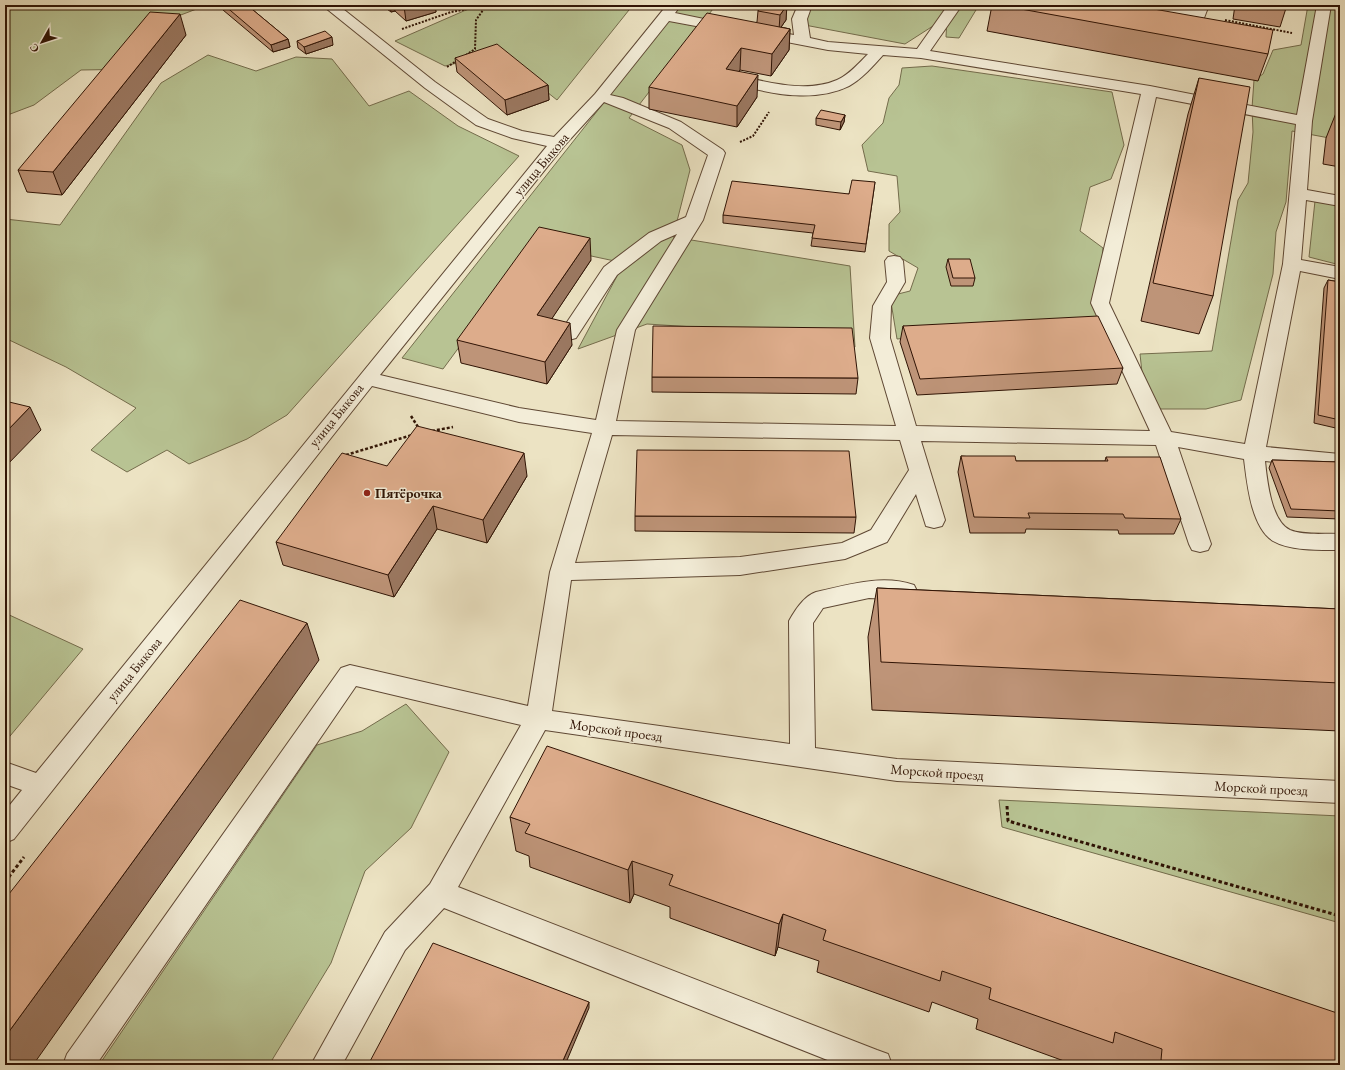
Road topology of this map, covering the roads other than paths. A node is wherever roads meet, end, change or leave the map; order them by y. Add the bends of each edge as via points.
1 (329, 5) edge
2 (805, 5) edge
3 (954, 5) edge
4 (1144, 5) edge
5 (1324, 5) edge
6 (670, 10) edge
7 (1200, 10) edge
8 (804, 42) junction
9 (880, 50) junction
10 (921, 54) junction
11 (748, 83) edge
12 (1150, 91) junction
13 (600, 97) junction
14 (1304, 121) junction
15 (558, 143) junction
16 (1298, 193) junction
17 (1340, 201) edge
18 (694, 220) junction
19 (894, 261) dead end
20 (1292, 264) junction
21 (1340, 273) edge
22 (569, 334) edge
23 (367, 378) junction
24 (604, 428) junction
25 (908, 433) junction
26 (1164, 438) junction
27 (1254, 453) junction
28 (1340, 461) edge
29 (919, 471) junction
30 (934, 520) dead end
31 (1340, 542) edge
32 (1200, 544) dead end
33 (561, 572) junction
34 (925, 591) edge
35 (538, 719) junction
36 (802, 757) junction
37 (5, 773) edge
38 (41, 786) junction
39 (1340, 792) edge
40 (5, 831) edge
41 (440, 893) junction
42 (78, 1065) edge
43 (326, 1065) edge
44 (877, 1065) edge

1 - 15 street via 421,78 482,122 518,135
2 - 8 street via 800,12 799,29
3 - 10 street
4 - 7 street
5 - 14 street
6 - 8 street
6 - 13 street, улица Быкова
8 - 9 street
9 - 10 street
9 - 11 street via 843,82 819,90 783,90
10 - 12 street
12 - 14 street
12 - 26 street via 1100,303
13 - 15 street, улица Быкова
13 - 18 street via 618,101 675,125 716,153
14 - 16 street
15 - 23 street, улица Быкова
16 - 17 street
16 - 20 street
18 - 22 street via 655,238 610,271
18 - 24 street via 626,330
19 - 25 street via 896,282 882,306 880,338
20 - 21 street
20 - 27 street
23 - 24 street via 519,415
23 - 38 street, улица Быкова
24 - 25 street
24 - 33 street
25 - 26 street
25 - 29 street
26 - 27 street
26 - 32 street
27 - 28 street
27 - 31 street via 1258,490 1269,522 1281,534 1300,541
29 - 30 street
29 - 33 street via 878,536 844,551 740,566
33 - 35 street
34 - 36 street via 869,589 816,601 801,621
35 - 36 street, Морской проезд
35 - 41 street
35 - 42 street, Морской проезд via 350,676
36 - 39 street, Морской проезд via 898,770
37 - 38 street
38 - 40 street, улица Быкова
41 - 43 street via 395,941
41 - 44 street

